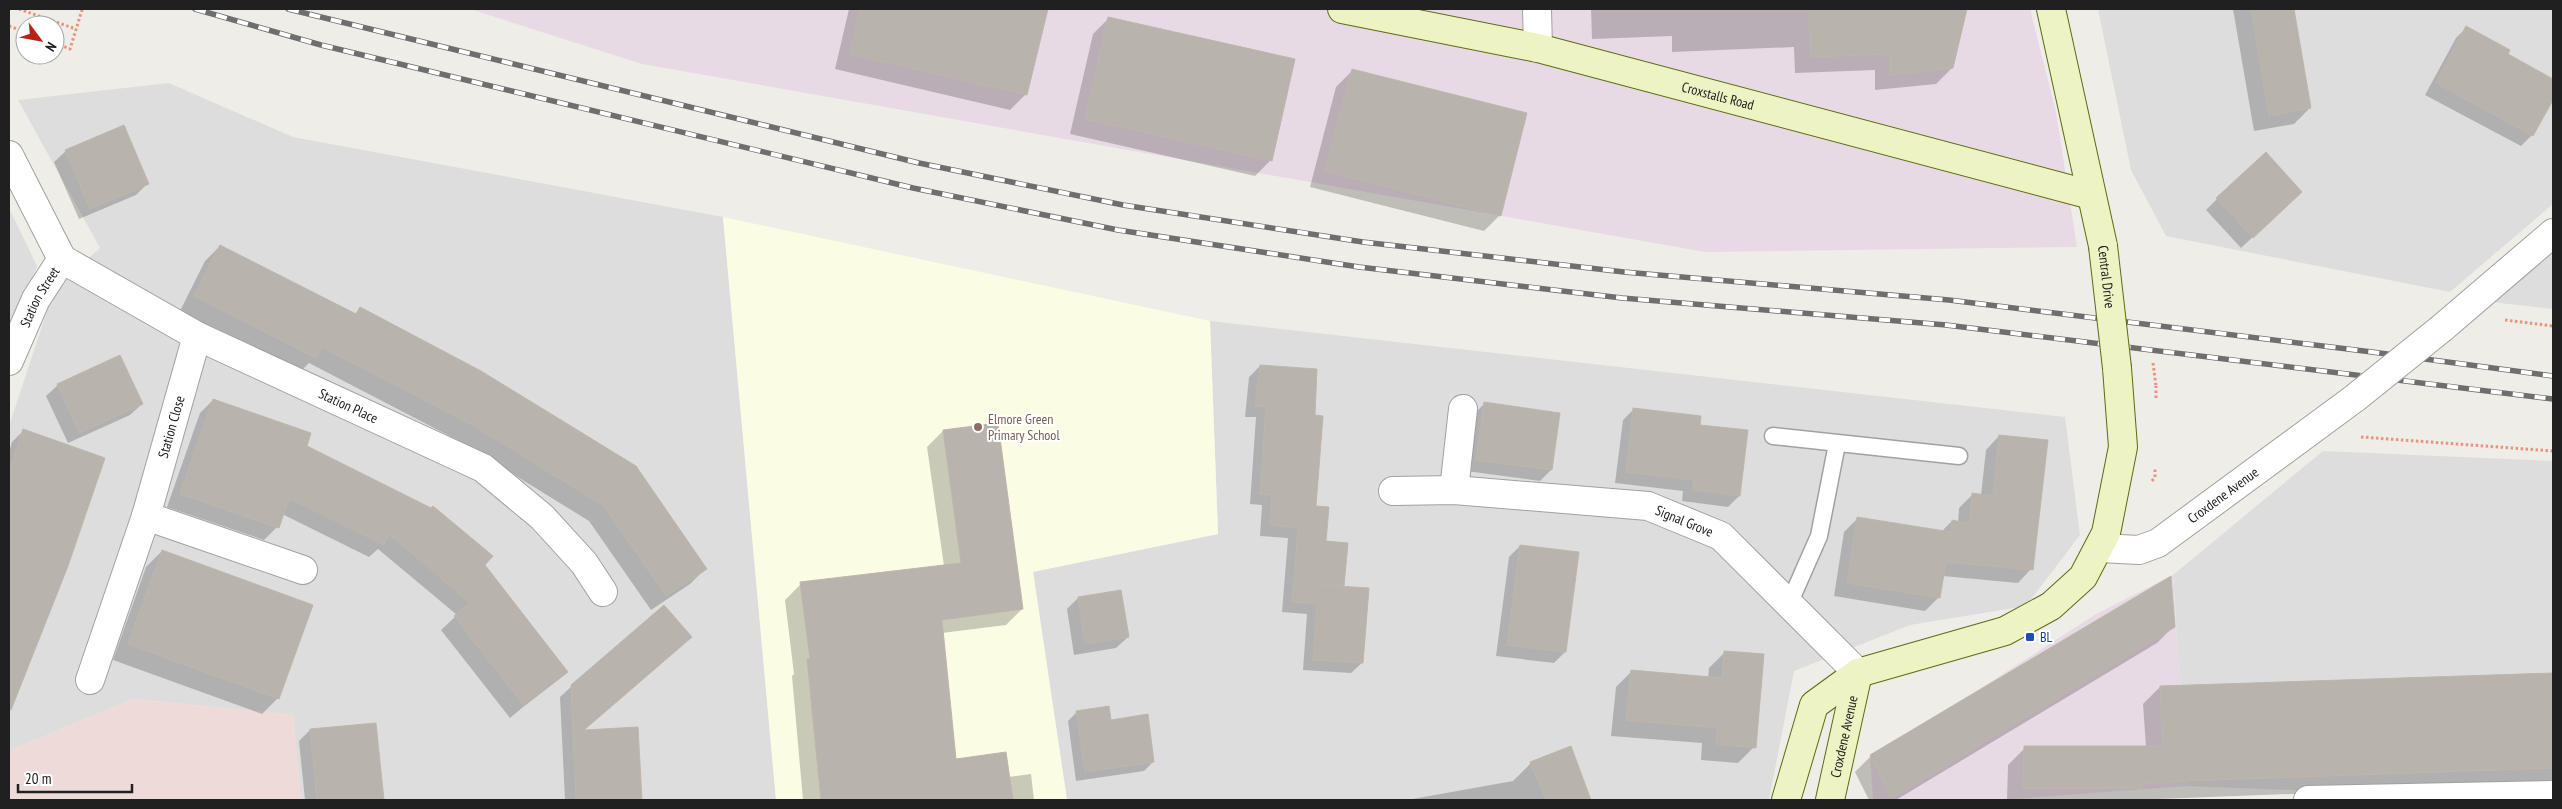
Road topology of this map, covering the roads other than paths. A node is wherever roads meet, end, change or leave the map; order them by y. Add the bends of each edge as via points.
1 (1342, 9) edge
2 (1537, 9) edge
3 (2052, 9) edge
4 (1538, 48) junction
5 (9, 155) edge
6 (2091, 195) junction
7 (2553, 233) edge
8 (62, 258) junction
9 (197, 336) junction
10 (9, 361) edge
11 (1463, 409) dead end
12 (1773, 436) dead end
13 (1837, 444) junction
14 (1959, 456) dead end
15 (1454, 490) junction
16 (1392, 491) dead end
17 (146, 516) junction
18 (2100, 548) junction
19 (303, 570) dead end
20 (603, 592) dead end
21 (1789, 604) junction
22 (1858, 673) junction
23 (90, 680) dead end
24 (2553, 795) edge
25 (1786, 800) edge
26 (1830, 800) edge
27 (2308, 800) edge

1 - 4 street, Croxstalls Road
2 - 4 street
3 - 6 street, Central Drive
4 - 6 street, Croxstalls Road
5 - 8 street, Station Street
6 - 18 street, Central Drive, bridge via 2103,246 2123,447 2106,533
7 - 18 street, Croxdene Avenue, bridge via 2356,398 2158,542 2139,550
8 - 9 street, Station Place
8 - 10 street, Station Street via 36,299
9 - 17 street, Station Close
9 - 20 street, Station Place via 483,468 542,517 584,563
11 - 15 street
12 - 13 lane
13 - 14 lane
13 - 21 lane via 1820,536
15 - 16 street, Signal Grove
15 - 21 street, Signal Grove via 1648,506 1721,536
17 - 19 street
17 - 23 street, Station Close
18 - 22 street, Croxdene Avenue via 2083,576 2051,606 2005,631
21 - 22 street, Signal Grove
22 - 25 street, Croxdene Avenue via 1814,705
22 - 26 street, Croxdene Avenue
24 - 27 street

